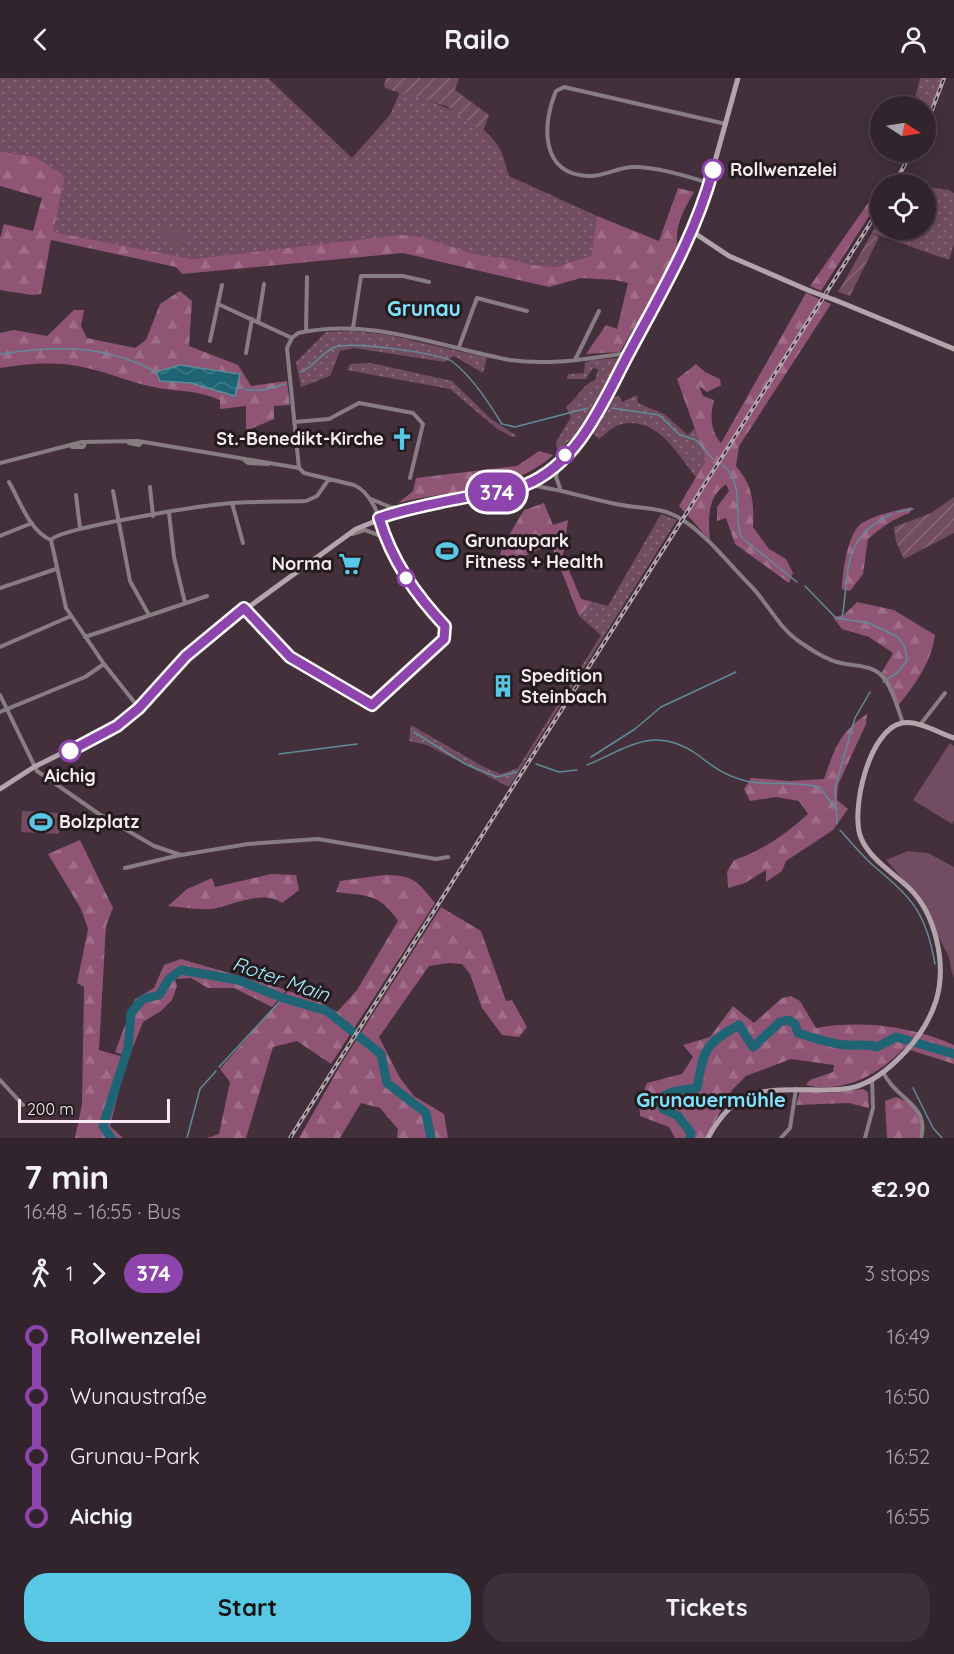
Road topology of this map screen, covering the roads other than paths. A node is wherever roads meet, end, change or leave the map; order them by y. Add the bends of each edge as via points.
1 (738, 78) edge
2 (726, 124) junction
3 (710, 183) junction
4 (693, 232) junction
5 (308, 278) dead end
6 (429, 282) dead end
7 (264, 284) dead end
8 (222, 285) dead end
9 (218, 304) junction
10 (527, 311) dead end
11 (599, 311) dead end
12 (252, 319) junction
13 (258, 322) junction
14 (352, 328) junction
15 (306, 331) junction
16 (292, 338) junction
17 (210, 341) dead end
18 (459, 347) junction
19 (954, 349) edge
20 (246, 353) dead end
21 (629, 353) junction
22 (574, 361) junction
23 (294, 422) junction
24 (559, 461) junction
25 (0, 463) edge
26 (298, 468) junction
27 (410, 478) dead end
28 (329, 479) junction
29 (9, 482) dead end
30 (526, 485) junction
31 (150, 487) dead end
32 (560, 488) junction
33 (113, 491) dead end
34 (76, 495) dead end
35 (371, 499) junction
36 (232, 503) junction
37 (408, 508) junction
38 (169, 513) junction
39 (153, 516) junction
40 (379, 518) junction
41 (116, 521) junction
42 (32, 523) junction
43 (80, 528) junction
44 (0, 536) edge
45 (341, 538) junction
46 (385, 538) junction
47 (51, 540) junction
48 (243, 543) dead end
49 (56, 569) junction
50 (0, 588) edge
51 (207, 596) dead end
52 (186, 603) junction
53 (244, 608) junction
54 (149, 615) junction
55 (71, 616) junction
56 (85, 637) junction
57 (0, 647) edge
58 (104, 664) junction
59 (945, 693) dead end
60 (0, 694) edge
61 (139, 708) junction
62 (7, 709) junction
63 (0, 712) edge
64 (903, 723) junction
65 (919, 726) junction
66 (954, 738) edge
67 (34, 767) junction
68 (0, 789) edge
69 (181, 855) junction
70 (448, 857) dead end
71 (125, 868) dead end
72 (883, 1072) junction
73 (872, 1079) junction
74 (0, 1080) edge
75 (796, 1089) junction
76 (23, 1105) dead end
77 (708, 1138) edge
78 (781, 1138) edge
79 (865, 1138) edge
80 (921, 1138) edge

1 - 2 main road
2 - 3 main road
2 - 3 street via 564,87 556,91 551,104 546,131 552,154 561,166 576,174 594,176 642,168
3 - 4 main road
4 - 19 main road, bridge via 729,256
4 - 21 main road
5 - 15 street
6 - 14 street via 403,276 361,276
7 - 13 street
8 - 9 street
9 - 12 street
9 - 17 street
10 - 18 street via 477,298
11 - 22 street
12 - 13 street
12 - 20 street
13 - 16 street
14 - 15 street
14 - 18 street
15 - 16 street
16 - 23 street via 287,348
18 - 22 street via 511,360
21 - 22 street
21 - 24 main road via 587,429
23 - 26 street
23 - 27 street via 329,419 359,403 413,413 423,424
24 - 30 main road
24 - 32 street via 556,477
25 - 26 street via 82,442 141,443
26 - 28 street
28 - 35 street via 361,488
28 - 36 street via 311,500
29 - 42 street
30 - 32 street
30 - 37 main road
31 - 39 street
32 - 64 street via 676,516 699,532 796,639 826,657 864,665 882,676
33 - 41 street
34 - 43 street
35 - 37 street via 390,507
35 - 40 street
36 - 38 street
36 - 48 street
37 - 40 main road
38 - 39 street
38 - 52 street via 174,557
39 - 41 street
40 - 45 main road
40 - 46 street
41 - 43 street
41 - 54 street via 130,581
42 - 44 street
42 - 47 street
43 - 47 street
45 - 46 street via 364,530
45 - 53 main road
46 - 53 street via 398,566 445,626 445,633 444,639 372,705 290,657
47 - 49 street
49 - 50 street
49 - 55 street
51 - 52 street
52 - 54 street
53 - 61 main road via 186,656
54 - 56 street
55 - 56 street
55 - 57 street
56 - 58 street
58 - 61 street
58 - 62 street via 85,677
59 - 65 street
60 - 62 street
61 - 67 main road via 105,733
62 - 63 street
62 - 67 street
64 - 65 main road
64 - 72 main road via 894,726 879,742 863,779 857,815 865,845 911,889 924,910 937,940 940,978 936,1001 922,1030
65 - 66 main road
67 - 68 main road
67 - 69 street via 108,819 154,846
69 - 70 street via 248,844 318,839 436,859
69 - 71 street
72 - 73 main road
72 - 80 street via 899,1095 918,1108 924,1121
73 - 75 main road via 838,1090
73 - 79 street via 873,1108
74 - 76 street
75 - 77 main road via 750,1095 732,1104
75 - 78 street via 790,1128

